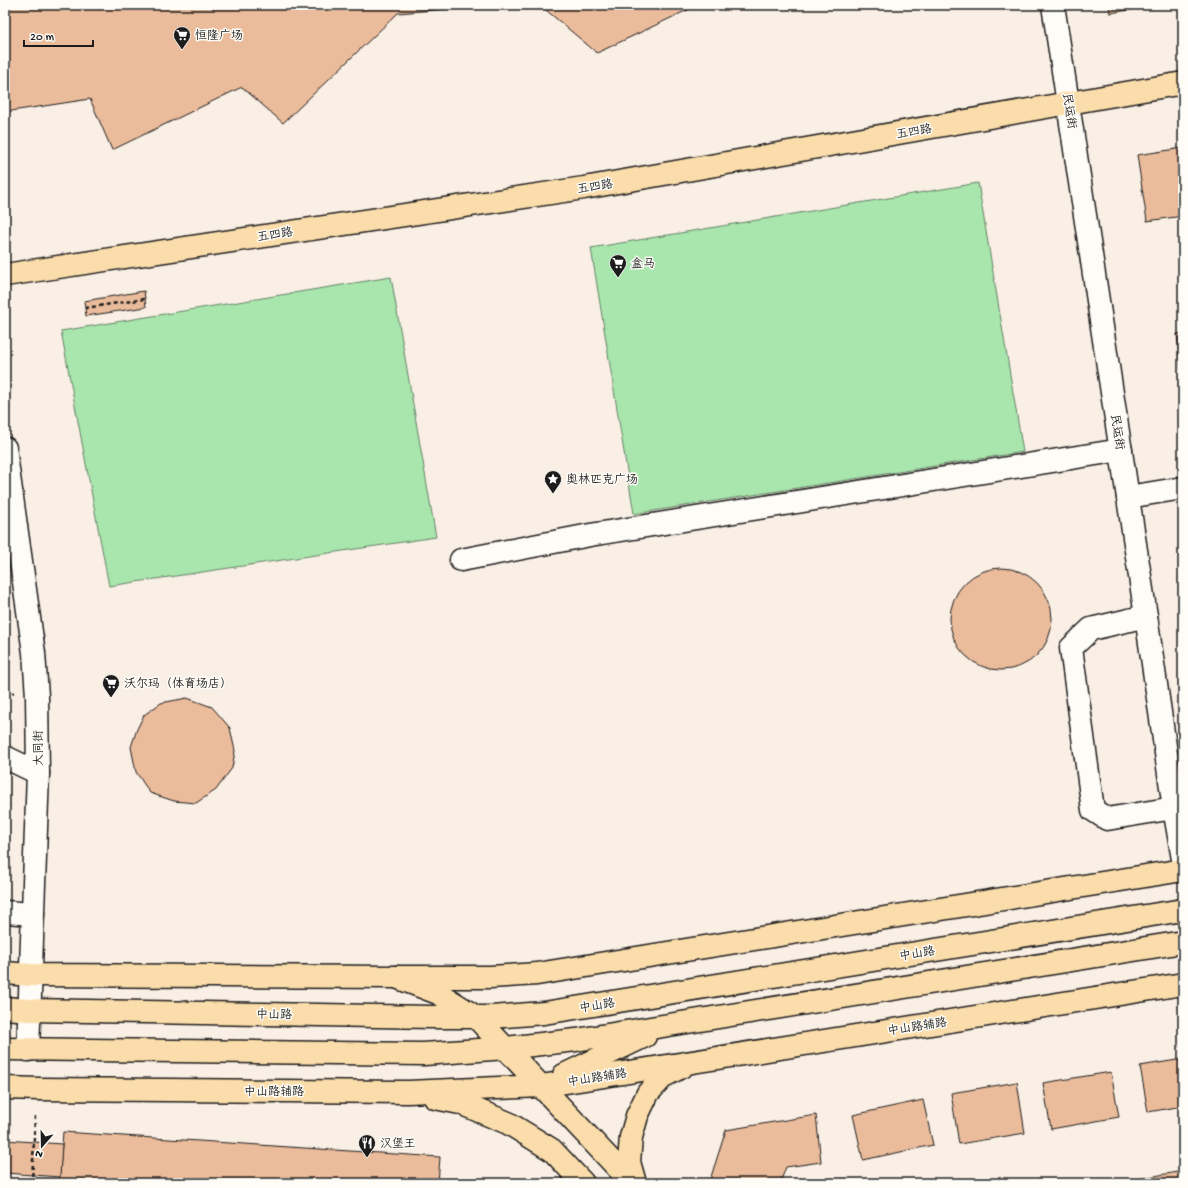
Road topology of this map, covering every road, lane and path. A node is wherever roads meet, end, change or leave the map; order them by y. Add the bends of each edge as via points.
1 (1053, 5) edge
2 (1183, 83) edge
3 (1069, 103) junction
4 (5, 275) edge
5 (145, 299) dead end
6 (85, 308) dead end
7 (5, 448) edge
8 (1121, 450) junction
9 (1183, 488) edge
10 (1128, 497) junction
11 (461, 560) dead end
12 (1146, 616) junction
13 (5, 757) edge
14 (38, 773) junction
15 (5, 805) edge
16 (11, 805) dead end
17 (1174, 808) junction
18 (1183, 859) edge
19 (1183, 870) edge
20 (1183, 910) edge
21 (5, 912) edge
22 (33, 914) junction
23 (1183, 942) edge
24 (5, 973) edge
25 (31, 974) junction
26 (396, 977) junction
27 (1183, 984) edge
28 (5, 1008) edge
29 (29, 1010) junction
30 (476, 1017) junction
31 (667, 1026) junction
32 (506, 1048) junction
33 (5, 1049) edge
34 (28, 1050) junction
35 (688, 1063) junction
36 (541, 1086) junction
37 (5, 1088) edge
38 (408, 1092) junction
39 (35, 1116) dead end
40 (32, 1183) edge
41 (582, 1183) edge
42 (632, 1183) edge
43 (635, 1183) edge

1 - 3 street, 民运街
2 - 3 main road, 五四路
3 - 4 main road, 五四路 via 584,188
3 - 8 street, 民运街
5 - 6 path
7 - 14 street, 大同街 via 34,653
8 - 10 street, 民运街
8 - 11 street via 590,535
9 - 10 street
10 - 12 street, 民运街
12 - 17 street, 民运街
12 - 17 street via 1091,629 1071,648 1093,810 1107,819
13 - 14 street
14 - 22 street, 大同街
15 - 16 path
17 - 18 street, 民运街
19 - 26 main road via 538,974
20 - 30 main road, 中山路 via 544,1013
21 - 22 street
22 - 25 street, 大同街
23 - 31 main road
24 - 25 main road
25 - 26 main road
25 - 29 street, 大同街
26 - 30 main road via 438,993
27 - 35 main road, 中山路辅路
28 - 29 main road, 中山路
29 - 30 main road, 中山路
29 - 34 street, 大同街
30 - 32 main road
31 - 32 main road
31 - 36 main road
32 - 34 main road via 424,1054
32 - 36 main road
33 - 34 main road
35 - 36 main road, 中山路辅路
35 - 43 main road via 664,1076 648,1094 637,1116 631,1137 629,1162
36 - 38 main road, 中山路辅路
36 - 42 main road
37 - 38 main road, 中山路辅路
38 - 41 main road via 460,1103 508,1123 552,1150
39 - 40 path

